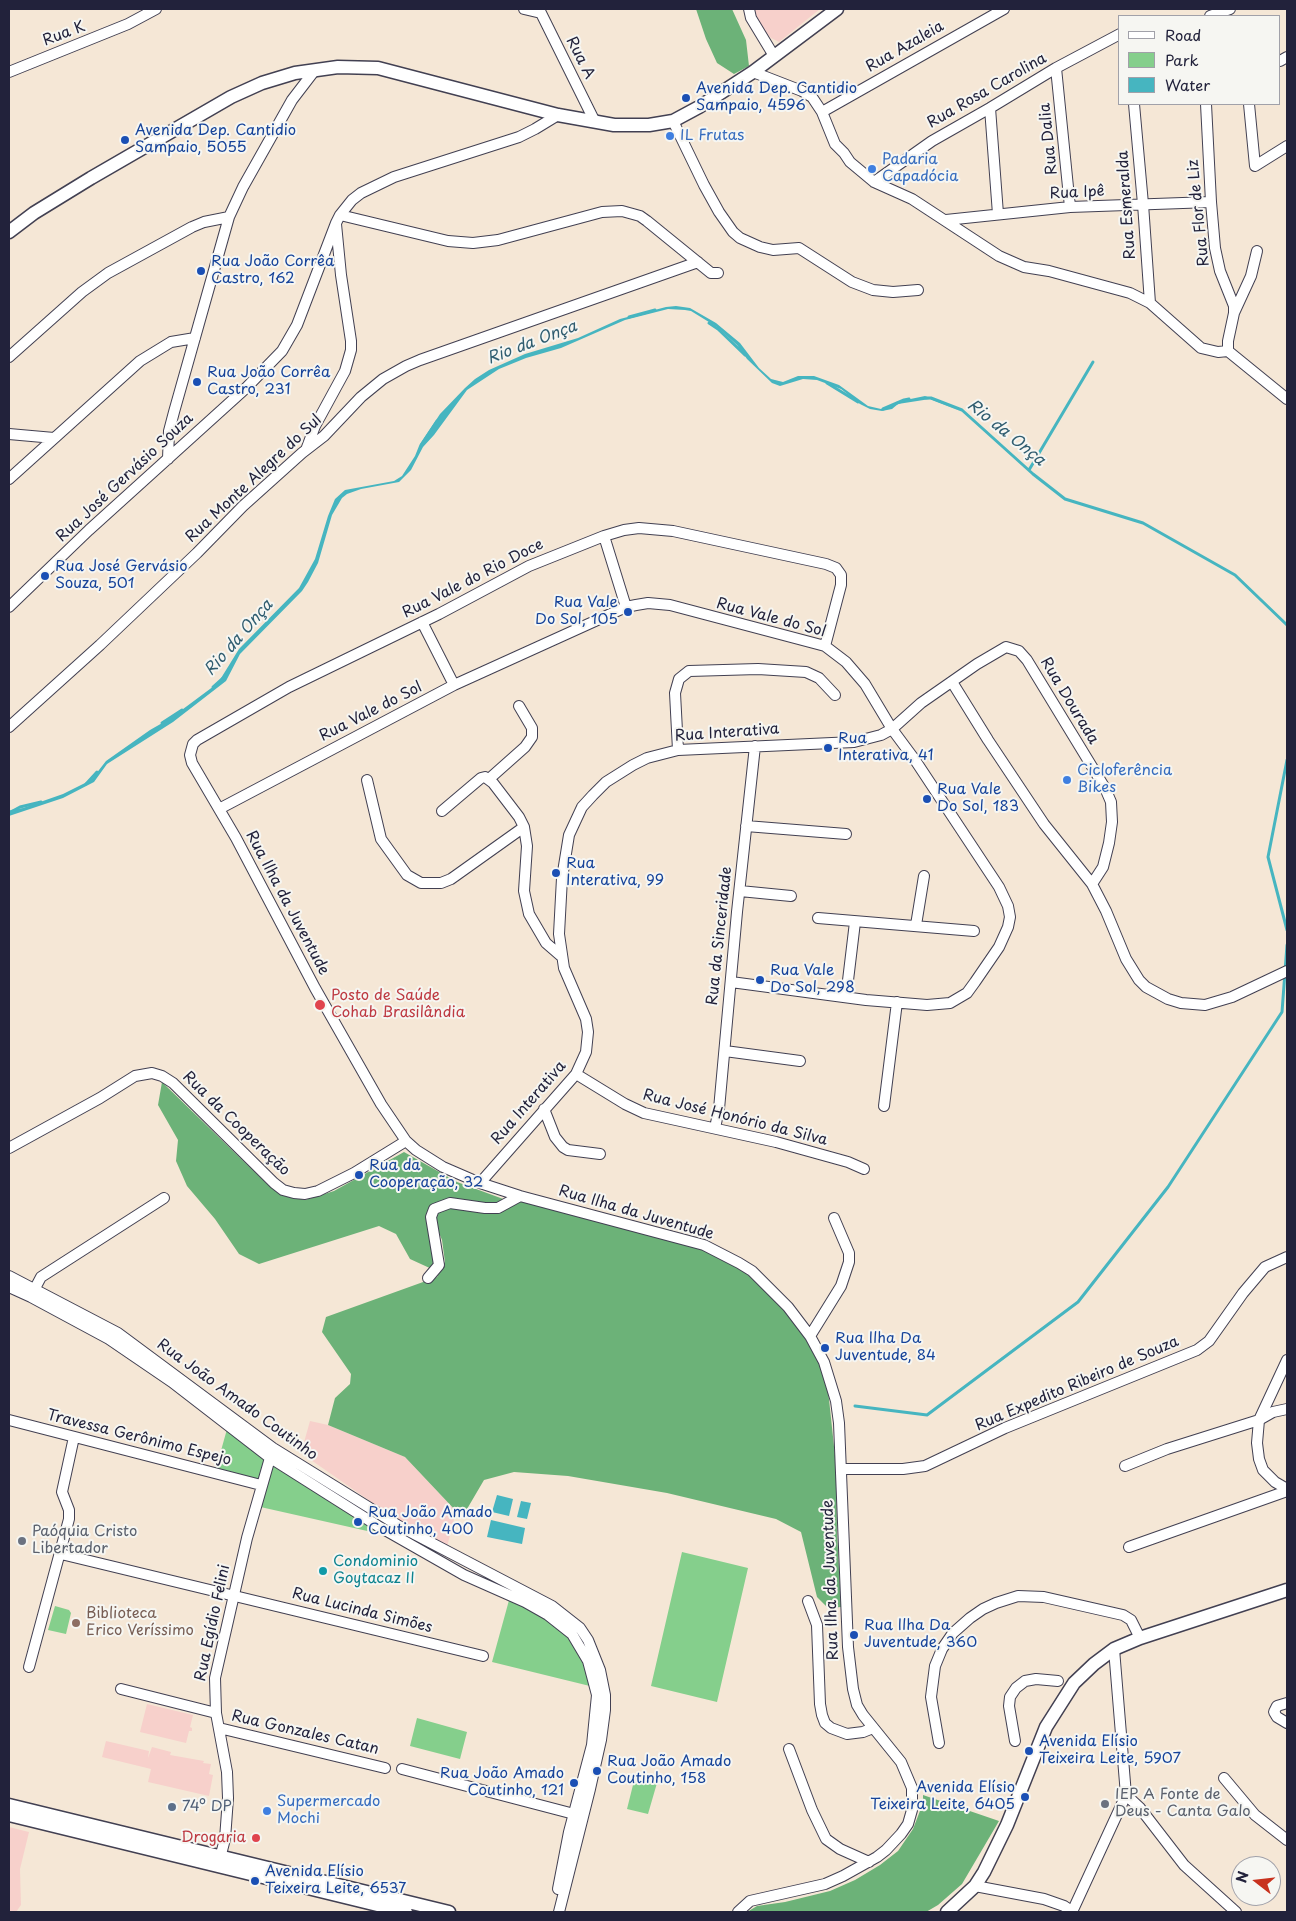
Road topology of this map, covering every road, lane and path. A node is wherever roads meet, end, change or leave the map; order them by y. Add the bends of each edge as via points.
1 (156, 9) edge
2 (524, 9) edge
3 (748, 9) edge
4 (838, 9) edge
5 (1004, 9) edge
6 (1231, 9) edge
7 (540, 11) edge
8 (1213, 15) edge
9 (1118, 35) edge
10 (774, 56) junction
11 (1056, 68) junction
12 (315, 70) junction
13 (9, 72) edge
14 (753, 72) junction
15 (295, 73) junction
16 (292, 100) junction
17 (1134, 105) edge
18 (1206, 105) edge
19 (1249, 105) edge
20 (990, 108) junction
21 (822, 112) junction
22 (558, 114) junction
23 (673, 121) junction
24 (595, 122) junction
25 (1287, 146) edge
26 (874, 182) junction
27 (1211, 202) junction
28 (1144, 204) junction
29 (1070, 207) junction
30 (998, 214) junction
31 (229, 217) junction
32 (338, 219) junction
33 (946, 220) junction
34 (9, 232) edge
35 (1258, 251) dead end
36 (698, 262) junction
37 (718, 273) dead end
38 (1225, 284) junction
39 (1245, 288) junction
40 (918, 290) dead end
41 (1150, 303) junction
42 (1234, 313) junction
43 (194, 338) junction
44 (1228, 349) junction
45 (9, 357) edge
46 (1287, 399) edge
47 (9, 434) edge
48 (54, 438) junction
49 (306, 450) junction
50 (168, 459) junction
51 (9, 479) edge
52 (604, 536) junction
53 (626, 607) junction
54 (9, 608) edge
55 (422, 622) junction
56 (824, 646) junction
57 (952, 682) junction
58 (454, 685) junction
59 (835, 695) dead end
60 (519, 706) dead end
61 (9, 727) edge
62 (892, 728) junction
63 (755, 746) junction
64 (678, 750) junction
65 (190, 755) joint
66 (489, 778) junction
67 (367, 780) dead end
68 (219, 809) junction
69 (442, 812) dead end
70 (746, 826) junction
71 (524, 827) junction
72 (846, 834) dead end
73 (924, 876) dead end
74 (1092, 884) junction
75 (740, 891) junction
76 (791, 896) dead end
77 (818, 918) dead end
78 (855, 922) junction
79 (916, 925) junction
80 (974, 931) dead end
81 (560, 956) junction
82 (1287, 971) edge
83 (731, 982) junction
84 (846, 997) junction
85 (897, 1002) junction
86 (725, 1051) junction
87 (800, 1061) dead end
88 (576, 1074) junction
89 (884, 1106) dead end
90 (544, 1109) junction
91 (715, 1128) junction
92 (406, 1141) junction
93 (9, 1148) edge
94 (600, 1154) dead end
95 (864, 1168) dead end
96 (480, 1183) junction
97 (520, 1196) junction
98 (164, 1198) dead end
99 (834, 1218) dead end
100 (1287, 1257) edge
101 (9, 1276) edge
102 (428, 1278) dead end
103 (9, 1287) edge
104 (33, 1293) junction
105 (810, 1336) junction
106 (1287, 1360) edge
107 (1287, 1409) edge
108 (9, 1420) edge
109 (1259, 1420) junction
110 (74, 1437) junction
111 (271, 1453) junction
112 (1125, 1466) dead end
113 (842, 1469) junction
114 (261, 1485) junction
115 (1287, 1490) edge
116 (1129, 1547) dead end
117 (61, 1554) junction
118 (1287, 1590) edge
119 (234, 1596) junction
120 (808, 1601) dead end
121 (1140, 1638) junction
122 (1114, 1649) junction
123 (483, 1656) dead end
124 (29, 1667) dead end
125 (1058, 1681) dead end
126 (121, 1689) dead end
127 (1287, 1703) edge
128 (216, 1713) junction
129 (1287, 1723) edge
130 (219, 1728) junction
131 (873, 1728) junction
132 (1015, 1741) dead end
133 (939, 1743) dead end
134 (789, 1749) dead end
135 (385, 1768) dead end
136 (402, 1769) dead end
137 (1224, 1778) dead end
138 (1126, 1795) junction
139 (9, 1805) edge
140 (574, 1814) junction
141 (9, 1815) edge
142 (1287, 1840) edge
143 (219, 1861) junction
144 (869, 1862) junction
145 (975, 1886) junction
146 (406, 1912) edge
147 (449, 1912) edge
148 (554, 1912) edge
149 (559, 1912) edge
150 (738, 1912) edge
151 (947, 1912) edge
152 (1073, 1912) edge
153 (1236, 1912) edge

1 - 13 street, Rua K via 128,24
2 - 7 street
3 - 10 street
4 - 10 main road
5 - 21 street, Rua Azaleia
6 - 8 street
7 - 24 street, Rua A
9 - 11 street, Rua Rosa Carolina
10 - 14 main road
11 - 20 street, Rua Rosa Carolina
11 - 29 street, Rua Dalia
12 - 15 main road
12 - 16 street
12 - 22 main road via 356,66 378,68
14 - 21 street via 802,91 817,102
14 - 23 main road
15 - 16 street
15 - 34 main road via 231,97 83,183
16 - 31 street
17 - 28 street, Rua Esmeralda
18 - 27 street, Rua Flor de Liz
19 - 25 street via 1255,166
20 - 26 street, Rua Rosa Carolina via 932,140
20 - 30 street
21 - 26 street via 835,144
22 - 24 main road
22 - 32 street, Rua José Gervásio Souza via 519,137 394,177 361,193
23 - 24 main road via 649,126
23 - 40 street via 715,206 740,238 773,250 798,248 852,282 873,290
26 - 33 street via 912,199
27 - 28 street, Rua Ipê
27 - 38 street, Rua Flor de Liz via 1217,258
28 - 29 street, Rua Ipê
28 - 41 street, Rua Esmeralda
29 - 30 street, Rua Ipê
30 - 33 street, Rua Ipê
31 - 43 street
31 - 45 street via 192,227 108,273
32 - 36 street via 473,244 602,212 622,211 640,216
32 - 49 street via 340,275 351,350 345,371 318,419
32 - 50 street, Rua José Gervásio Souza via 298,325 288,342 246,388
33 - 41 street via 999,256 1024,267 1120,289
35 - 39 street
36 - 37 street via 711,273
36 - 49 street, Rua Monte Alegre do Sul via 406,366 370,389
38 - 39 street
38 - 42 street, Rua Flor de Liz
39 - 42 street
41 - 44 street via 1201,348 1218,352
42 - 44 street, Rua Flor de Liz
43 - 48 street via 171,342 140,361
43 - 50 street via 169,431
44 - 46 street
47 - 48 street
48 - 51 street
49 - 61 street, Rua Monte Alegre do Sul
50 - 54 street, Rua José Gervásio Souza
52 - 53 street
52 - 55 street, Rua Vale do Rio Doce via 529,566
52 - 56 street, Rua Vale do Rio Doce via 624,530 657,529 832,566 841,574 841,585
53 - 56 street, Rua Vale do Sol via 670,605
53 - 58 street, Rua Vale do Sol
55 - 58 street
55 - 65 street, Rua Vale do Rio Doce via 289,687 197,740
56 - 62 street, Rua Vale do Sol via 854,670
57 - 62 street, Rua Dourada
57 - 74 street via 1044,824
57 - 74 street, Rua Dourada via 1001,648 1015,648 1027,660 1111,802 1109,843 1102,867
58 - 68 street, Rua Vale do Sol
59 - 64 street via 819,678 806,672 758,669 689,672 679,679 675,693
60 - 66 street via 532,728 532,737
62 - 63 street, Rua Interativa via 881,735 854,742
62 - 85 street, Rua Vale do Sol via 999,887 1010,917 999,947 976,982 958,1000 940,1005
63 - 64 street, Rua Interativa
63 - 70 street, Rua da Sinceridade
64 - 81 street, Rua Interativa via 633,765 606,782 582,808 569,835 566,851 560,899
65 - 68 street, Rua Ilha da Juventude
66 - 69 street via 477,780
66 - 71 street
67 - 71 street via 381,839 406,875 421,883 441,883 451,879
68 - 92 street, Rua Ilha da Juventude via 388,1116
70 - 72 street
70 - 75 street, Rua da Sinceridade
71 - 81 street via 527,908 541,937
73 - 79 street
74 - 82 street via 1133,971 1146,987 1168,999 1193,1005 1217,1002
75 - 76 street
75 - 83 street, Rua da Sinceridade
77 - 78 street
78 - 79 street
78 - 84 street
79 - 80 street
81 - 88 street, Rua Interativa via 586,1019 588,1032 586,1052
83 - 84 street, Rua Vale do Sol
83 - 86 street, Rua da Sinceridade
84 - 85 street, Rua Vale do Sol
85 - 89 street
86 - 87 street
86 - 91 street, Rua da Sinceridade
88 - 90 street, Rua Interativa
88 - 91 street, Rua José Honório da Silva via 644,1113
90 - 94 street via 555,1137 564,1147
90 - 96 street, Rua Interativa
91 - 95 street, Rua José Honório da Silva
92 - 93 street, Rua da Cooperação via 318,1191 294,1193 274,1183 173,1083 152,1073 135,1076
92 - 96 street, Rua Ilha da Juventude via 443,1167
96 - 97 street, Rua Ilha da Juventude
97 - 102 street via 498,1208 450,1203 434,1210 431,1217 439,1266
97 - 105 street, Rua Ilha da Juventude via 704,1245 752,1271 781,1299
98 - 104 street via 41,1278
99 - 105 street via 849,1253 849,1262 841,1286
100 - 113 street, Rua Expedito Ribeiro de Souza via 1265,1267 1209,1341 1197,1350 1005,1428 925,1466
101 - 104 street, Rua João Amado Coutinho
103 - 104 street, Rua João Amado Coutinho
104 - 111 street, Rua João Amado Coutinho via 109,1339
105 - 113 street, Rua Ilha da Juventude via 824,1362 836,1401
106 - 109 street
107 - 109 street
108 - 110 street, Travessa Gerônimo Espejo
109 - 112 street
109 - 115 street via 1257,1443 1263,1470
110 - 114 street, Travessa Gerônimo Espejo
110 - 117 street via 63,1486 70,1516
111 - 114 street, Rua Egídio Felini
111 - 140 street, Rua João Amado Coutinho via 378,1526 464,1575 525,1602 572,1634 588,1661 597,1695 592,1745
111 - 149 street, Rua João Amado Coutinho via 399,1526 552,1606 574,1623 588,1640 603,1681 605,1710 590,1789
113 - 131 street, Rua Ilha da Juventude via 850,1671 857,1705
114 - 119 street, Rua Egídio Felini
115 - 116 street
117 - 119 street, Rua Lucinda Simões
117 - 124 street
118 - 121 main road
119 - 123 street, Rua Lucinda Simões
119 - 128 street, Rua Egídio Felini via 215,1678
120 - 131 street via 817,1624 820,1704 825,1723 847,1734
121 - 122 main road
121 - 133 street via 1132,1620 1123,1615 1044,1597 1018,1596 983,1609 953,1634 935,1666 931,1696
122 - 138 street
122 - 145 main road via 1074,1683 1055,1710 995,1852
125 - 132 street via 1036,1679 1016,1688 1008,1706
126 - 128 street
127 - 129 street via 1277,1706 1274,1712
128 - 130 street, Rua Egídio Felini
130 - 135 street, Rua Gonzales Catan
130 - 143 street, Rua Egídio Felini via 228,1798
131 - 144 street, Rua Ilha da Juventude via 901,1762 913,1799 908,1824 886,1850
134 - 144 street via 826,1839 840,1850
136 - 140 street
137 - 142 street via 1256,1815
138 - 152 street
138 - 153 street via 1184,1865
139 - 143 main road
140 - 148 street, Rua João Amado Coutinho
141 - 143 main road
143 - 146 main road
143 - 147 main road
144 - 150 street, Rua Ilha da Juventude via 825,1884 750,1900
145 - 151 main road
145 - 152 street via 1044,1899

